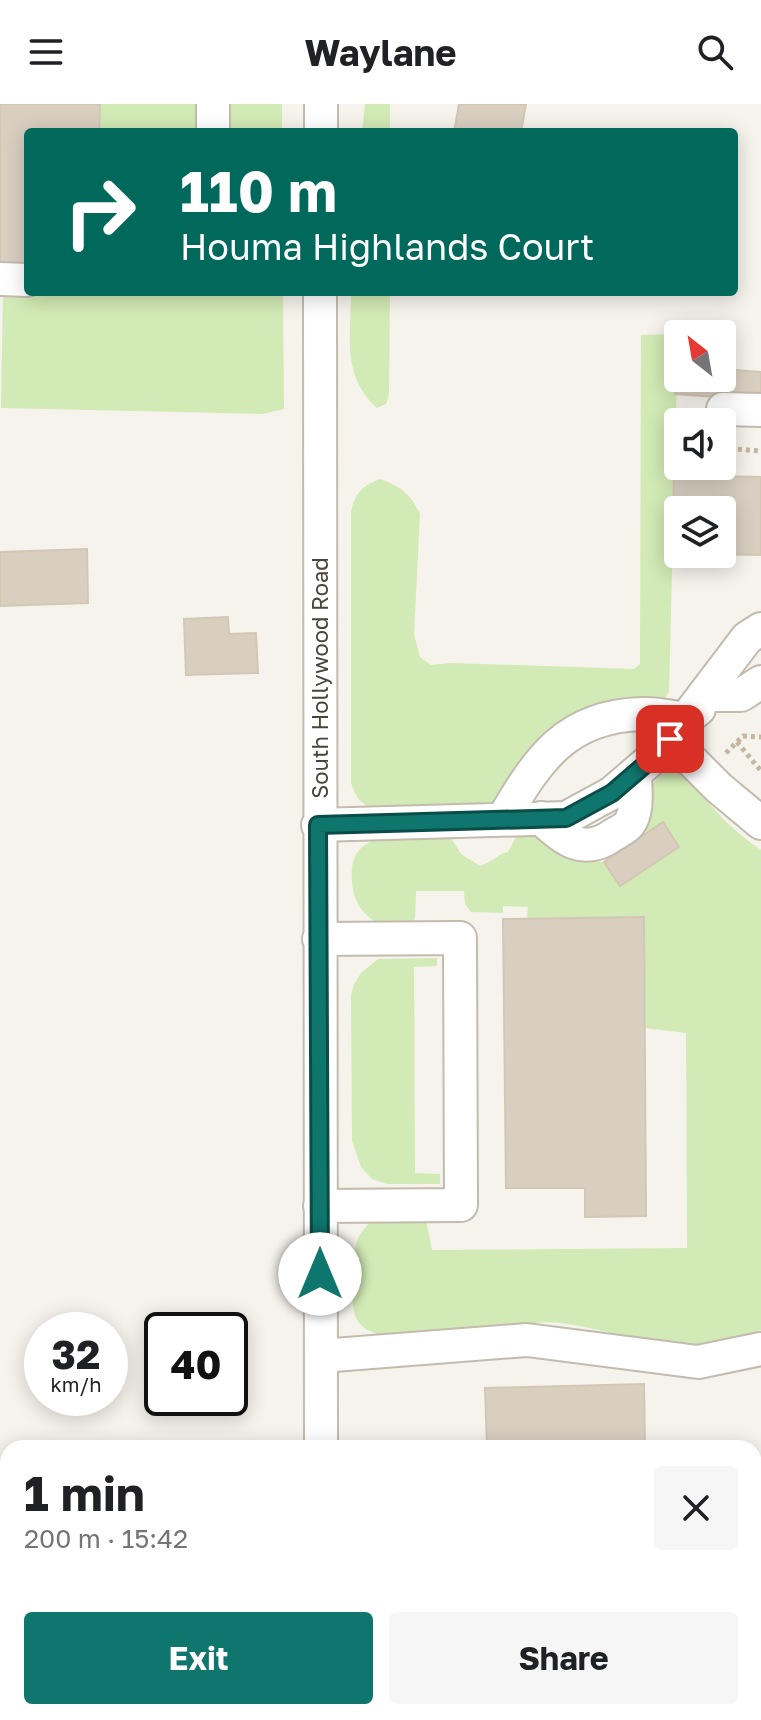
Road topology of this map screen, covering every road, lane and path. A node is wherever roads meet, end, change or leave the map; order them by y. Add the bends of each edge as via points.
1 (213, 104) edge
2 (321, 104) edge
3 (213, 128) edge
4 (321, 128) edge
5 (0, 279) edge
6 (24, 280) edge
7 (320, 296) edge
8 (736, 409) edge
9 (761, 410) edge
10 (736, 449) edge
11 (761, 451) edge
12 (761, 629) edge
13 (761, 654) edge
14 (761, 682) edge
15 (716, 695) junction
16 (678, 729) junction
17 (761, 737) edge
18 (737, 742) junction
19 (761, 771) edge
20 (704, 773) junction
21 (503, 819) junction
22 (761, 823) edge
23 (318, 825) junction
24 (319, 939) junction
25 (320, 1206) junction
26 (761, 1349) edge
27 (321, 1356) junction
28 (321, 1440) edge

1 - 3 street
2 - 4 street
5 - 6 street
7 - 23 street, South Hollywood Road
8 - 9 street
10 - 11 path
12 - 16 street via 747,638
13 - 15 street
14 - 15 street via 741,695
15 - 16 street
16 - 20 street
16 - 21 street via 612,793 566,818
16 - 21 street via 644,714 577,729 551,749
17 - 18 path via 743,736
18 - 19 path
18 - 20 path
20 - 22 street
21 - 23 street
23 - 24 street, South Hollywood Road
24 - 25 street, South Hollywood Road
24 - 25 street via 460,938 461,1205
25 - 27 street, South Hollywood Road
26 - 27 street via 698,1362 527,1340
27 - 28 street, South Hollywood Road

